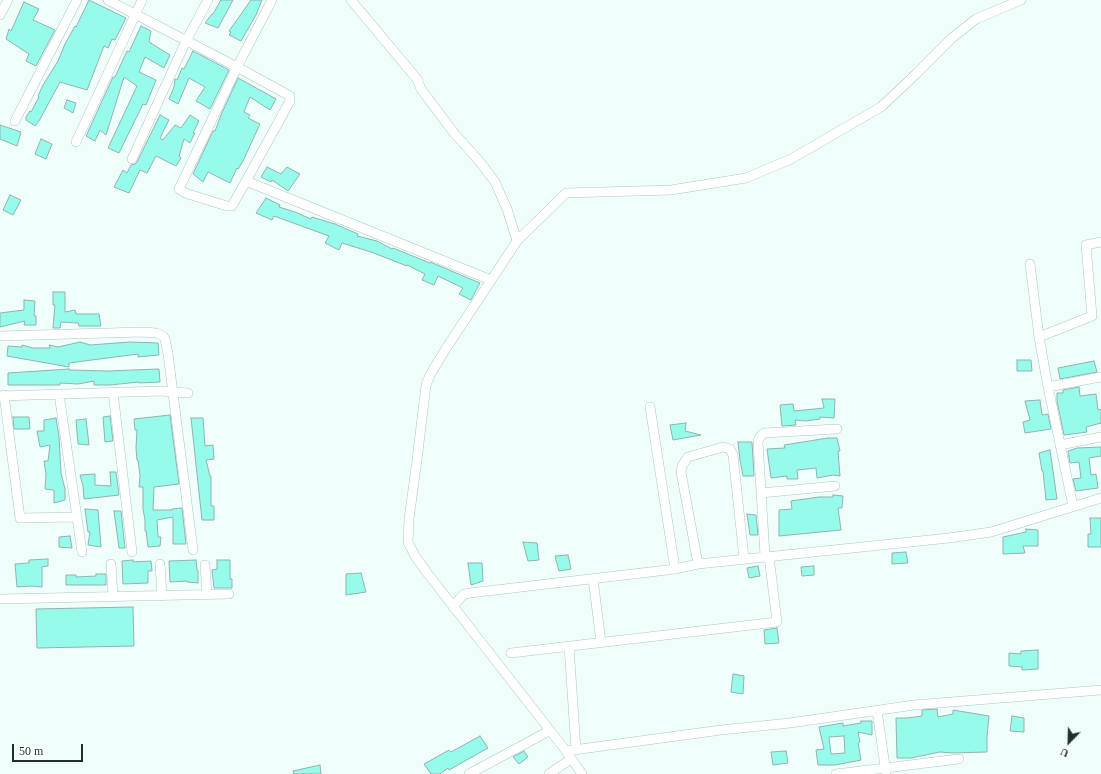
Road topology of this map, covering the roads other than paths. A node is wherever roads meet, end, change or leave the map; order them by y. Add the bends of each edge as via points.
1 (8, 0) edge
2 (77, 0) edge
3 (108, 0) edge
4 (142, 0) edge
5 (208, 0) edge
6 (272, 0) edge
7 (351, 0) edge
8 (1021, 0) edge
9 (1008, 2) edge
10 (135, 14) junction
11 (0, 15) edge
12 (186, 41) junction
13 (237, 67) junction
14 (15, 121) dead end
15 (76, 142) dead end
16 (132, 158) dead end
17 (246, 181) junction
18 (517, 241) junction
19 (1101, 242) edge
20 (1030, 264) dead end
21 (491, 280) junction
22 (0, 336) edge
23 (1039, 336) junction
24 (1101, 377) edge
25 (1048, 387) junction
26 (113, 392) junction
27 (173, 392) junction
28 (188, 393) dead end
29 (59, 394) junction
30 (2, 395) edge
31 (650, 407) dead end
32 (837, 429) dead end
33 (1101, 437) edge
34 (1060, 445) junction
35 (835, 486) dead end
36 (761, 493) junction
37 (1101, 498) edge
38 (1073, 506) junction
39 (77, 517) junction
40 (193, 550) dead end
41 (82, 552) dead end
42 (132, 552) dead end
43 (767, 556) junction
44 (744, 558) junction
45 (111, 564) dead end
46 (160, 564) dead end
47 (698, 564) junction
48 (205, 565) dead end
49 (675, 569) junction
50 (593, 579) junction
51 (229, 594) dead end
52 (207, 595) junction
53 (162, 596) junction
54 (113, 597) junction
55 (0, 599) edge
56 (453, 608) junction
57 (601, 642) junction
58 (569, 646) junction
59 (512, 653) dead end
60 (1101, 690) edge
61 (877, 711) junction
62 (549, 731) junction
63 (576, 750) junction
64 (569, 755) junction
65 (959, 759) dead end
66 (886, 771) edge
67 (469, 774) edge
68 (549, 774) edge
69 (582, 774) edge
70 (836, 774) edge

1 - 11 street
2 - 14 street
3 - 10 street
4 - 10 street
5 - 12 street
6 - 13 street
7 - 18 street via 417,79 421,89 454,133 495,182
8 - 9 street
9 - 18 street via 976,19 952,38 881,107 791,159 746,178 671,190 566,193
10 - 12 street
10 - 15 street
12 - 13 street
12 - 16 street
13 - 17 street via 290,96 290,101
13 - 17 street via 179,189 232,206
17 - 21 street
18 - 21 street
19 - 23 street via 1086,245 1092,316
20 - 23 street
21 - 56 street via 445,350 426,385 409,519 410,547
22 - 27 street via 156,333 165,338
23 - 25 street
24 - 25 street
25 - 34 street
26 - 27 street
26 - 29 street
26 - 42 street
27 - 28 street
27 - 40 street
29 - 30 street
29 - 39 street
30 - 39 street via 20,518
31 - 49 street
32 - 36 street via 764,433 758,442
33 - 34 street
34 - 38 street
35 - 36 street
36 - 43 street
37 - 38 street
38 - 43 street via 991,532
39 - 41 street
43 - 44 street
43 - 57 street via 777,622
44 - 47 street
44 - 47 street via 733,455 730,449 723,448 688,457 682,466
45 - 54 street
46 - 53 street
47 - 49 street
48 - 52 street
49 - 50 street
50 - 56 street via 464,594
50 - 57 street
51 - 52 street
52 - 53 street
53 - 54 street
54 - 55 street
56 - 62 street
57 - 58 street
58 - 59 street
58 - 63 street
60 - 61 street via 914,705
61 - 63 street
61 - 66 street
62 - 64 street
62 - 67 street
63 - 64 street
64 - 68 street
64 - 69 street
65 - 66 street
66 - 70 street

